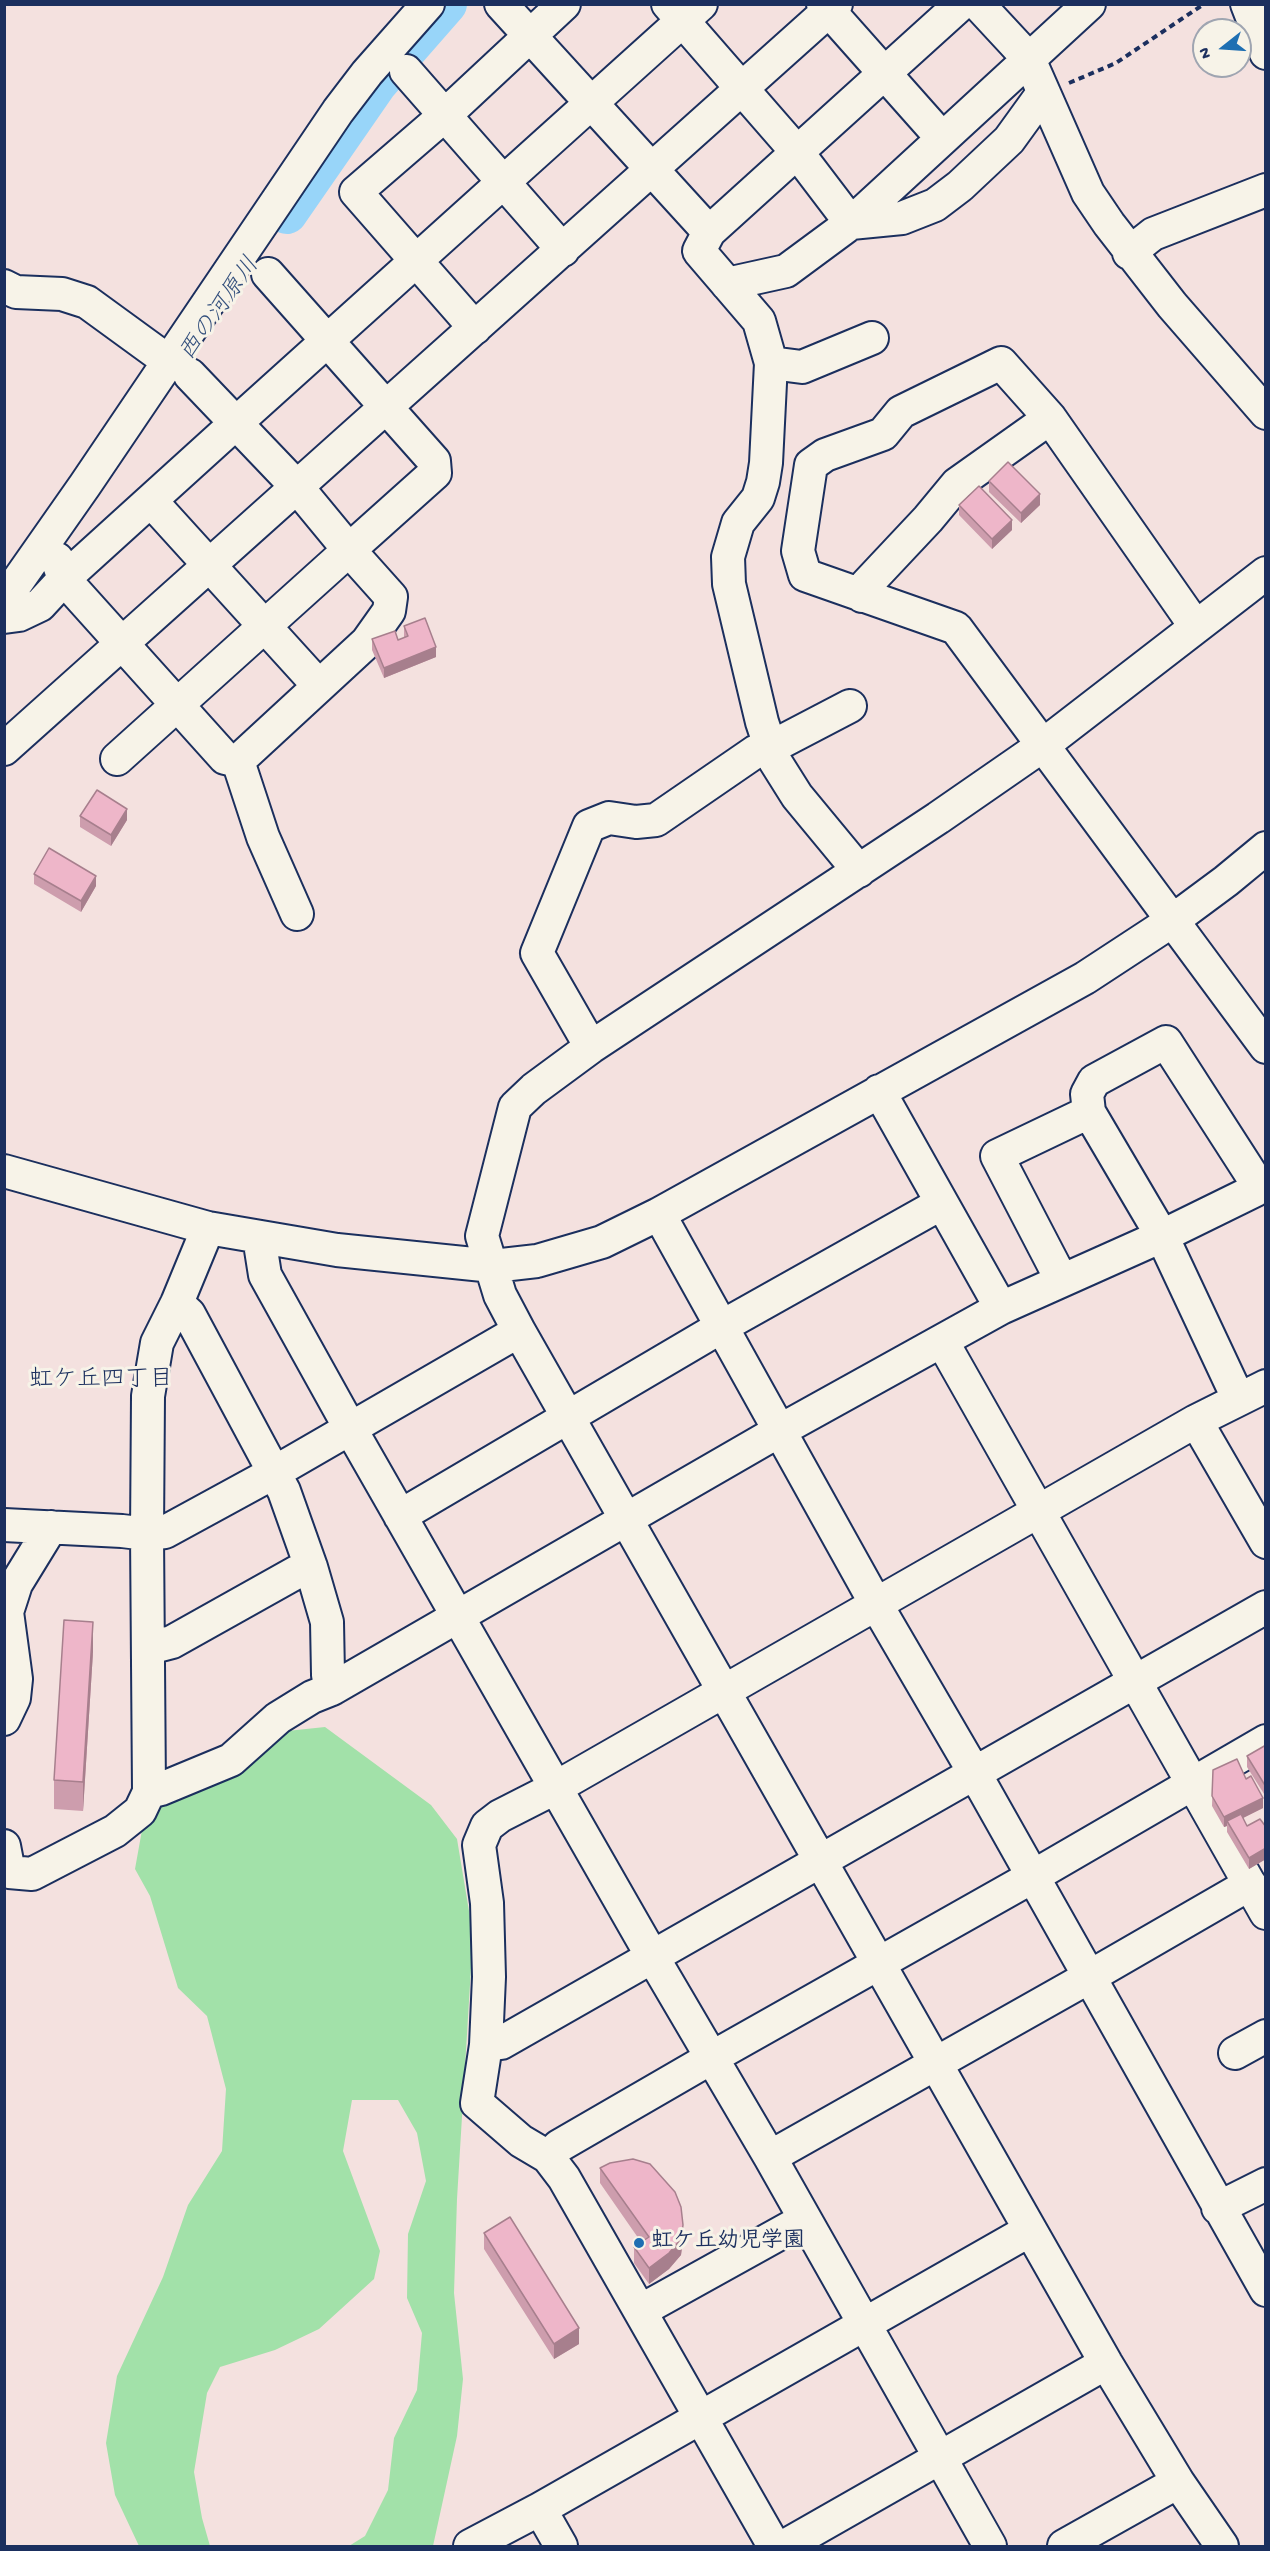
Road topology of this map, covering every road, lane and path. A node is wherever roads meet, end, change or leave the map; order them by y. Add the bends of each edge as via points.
1 (428, 4) edge
2 (501, 4) edge
3 (564, 4) edge
4 (961, 4) edge
5 (978, 4) edge
6 (1089, 4) edge
7 (1204, 4) edge
8 (1247, 4) edge
9 (830, 7) edge
10 (684, 10) edge
11 (531, 35) junction
12 (1266, 53) edge
13 (1029, 59) junction
14 (406, 71) dead end
15 (885, 74) junction
16 (742, 89) junction
17 (1043, 93) junction
18 (591, 104) junction
19 (444, 116) junction
20 (942, 138) junction
21 (797, 152) junction
22 (652, 170) junction
23 (504, 182) junction
24 (1266, 190) edge
25 (851, 223) junction
26 (709, 232) junction
27 (563, 250) junction
28 (1129, 253) junction
29 (417, 261) junction
30 (268, 274) dead end
31 (727, 284) junction
32 (4, 286) edge
33 (475, 328) junction
34 (872, 338) dead end
35 (327, 343) junction
36 (771, 363) junction
37 (179, 368) junction
38 (388, 408) junction
39 (1266, 413) edge
40 (1050, 417) junction
41 (236, 423) junction
42 (763, 482) junction
43 (297, 487) junction
44 (805, 492) junction
45 (151, 501) junction
46 (349, 550) junction
47 (52, 559) junction
48 (210, 567) junction
49 (1266, 573) edge
50 (862, 596) junction
51 (9, 608) edge
52 (263, 626) junction
53 (1196, 627) junction
54 (124, 645) junction
55 (319, 686) junction
56 (178, 703) junction
57 (850, 706) dead end
58 (769, 746) junction
59 (1042, 746) junction
60 (4, 749) edge
61 (117, 759) dead end
62 (238, 761) junction
63 (1266, 848) edge
64 (859, 871) junction
65 (297, 914) dead end
66 (1172, 921) junction
67 (591, 1047) junction
68 (1266, 1047) edge
69 (879, 1091) junction
70 (1089, 1112) junction
71 (4, 1171) edge
72 (1263, 1186) edge
73 (942, 1203) junction
74 (659, 1214) junction
75 (208, 1228) junction
76 (1162, 1236) junction
77 (259, 1237) junction
78 (493, 1266) junction
79 (1061, 1279) junction
80 (177, 1303) junction
81 (1001, 1308) junction
82 (721, 1327) junction
83 (519, 1331) junction
84 (942, 1341) junction
85 (1252, 1392) edge
86 (568, 1418) junction
87 (1196, 1421) junction
88 (350, 1428) junction
89 (779, 1431) junction
90 (275, 1472) junction
91 (1040, 1512) junction
92 (400, 1516) junction
93 (628, 1520) junction
94 (4, 1526) edge
95 (51, 1527) junction
96 (147, 1534) junction
97 (1266, 1542) edge
98 (311, 1567) junction
99 (876, 1604) junction
100 (1266, 1607) edge
101 (458, 1618) junction
102 (148, 1648) junction
103 (1134, 1683) junction
104 (332, 1689) junction
105 (723, 1691) junction
106 (4, 1719) edge
107 (1266, 1741) edge
108 (974, 1772) junction
109 (1193, 1784) junction
110 (555, 1788) junction
111 (149, 1792) junction
112 (4, 1846) edge
113 (820, 1860) junction
114 (1032, 1877) junction
115 (1250, 1884) junction
116 (1266, 1913) edge
117 (652, 1956) junction
118 (878, 1962) junction
119 (1089, 1977) junction
120 (1266, 2036) edge
121 (486, 2044) junction
122 (1234, 2054) dead end
123 (711, 2058) junction
124 (936, 2064) junction
125 (548, 2157) junction
126 (770, 2157) junction
127 (1266, 2184) edge
128 (1218, 2208) junction
129 (804, 2220) junction
130 (1030, 2230) junction
131 (1266, 2290) edge
132 (640, 2311) junction
133 (864, 2325) junction
134 (1106, 2363) junction
135 (701, 2416) junction
136 (939, 2458) junction
137 (1178, 2482) junction
138 (540, 2509) junction
139 (470, 2547) edge
140 (561, 2547) edge
141 (774, 2547) edge
142 (785, 2547) edge
143 (990, 2547) edge
144 (1064, 2547) edge
145 (1222, 2547) edge

1 - 37 street via 338,111
2 - 11 street
3 - 11 street
4 - 15 street
5 - 13 street
6 - 13 street
7 - 17 path via 1116,63
8 - 12 street
9 - 15 street
9 - 16 street
10 - 16 street
10 - 18 street
11 - 18 street
11 - 19 street
13 - 17 street
13 - 20 street
14 - 19 street
15 - 20 street
15 - 21 street
16 - 21 street
16 - 22 street
17 - 25 street via 1009,140 935,205 902,218
17 - 28 street via 1088,193
18 - 22 street
18 - 23 street
19 - 23 street
19 - 29 street via 356,192
20 - 25 street
21 - 25 street
21 - 26 street
22 - 26 street
22 - 27 street
23 - 27 street
23 - 29 street
24 - 28 street via 1153,234
25 - 31 street via 786,271
26 - 31 street via 699,251
27 - 33 street
28 - 39 street
29 - 33 street
29 - 35 street
30 - 35 street
31 - 36 street via 759,321
32 - 37 street via 16,292 62,294 87,302
33 - 38 street
34 - 36 street via 802,367
35 - 38 street
35 - 41 street
36 - 42 street
37 - 41 street
37 - 47 street via 85,485
38 - 43 street
38 - 46 street via 434,461 435,473
40 - 44 street via 1001,363 900,412 883,434 825,455 811,465
40 - 50 street via 957,484 866,585
40 - 53 street
41 - 43 street
41 - 45 street
42 - 44 street
42 - 58 street via 758,498 738,523 728,557 729,584
43 - 46 street
43 - 48 street
44 - 50 street via 798,551 805,574
45 - 47 street
45 - 48 street
46 - 52 street
46 - 55 street via 391,597 388,611 367,642
47 - 51 street via 17,582
47 - 54 street
48 - 52 street
48 - 54 street
49 - 53 street
50 - 59 street via 956,628
52 - 55 street
52 - 56 street
53 - 59 street
54 - 56 street
54 - 60 street
55 - 62 street
56 - 61 street
56 - 62 street via 225,758
57 - 58 street
58 - 64 street via 797,796
58 - 67 street via 754,752 656,820 609,818 589,826 537,953
59 - 64 street
59 - 66 street
62 - 65 street via 263,837
63 - 66 street
64 - 67 street
66 - 68 street
66 - 69 street via 1085,978
67 - 78 street via 515,1107 484,1221 482,1236
69 - 73 street
69 - 74 street
70 - 72 street via 1087,1094 1094,1081 1166,1042
70 - 76 street
70 - 79 street via 997,1156
71 - 75 street
72 - 76 street
73 - 81 street
73 - 82 street
74 - 78 street via 602,1242 537,1261
74 - 82 street
75 - 77 street
75 - 80 street
76 - 79 street
76 - 85 street
77 - 78 street via 337,1250
77 - 88 street via 265,1275
78 - 83 street via 500,1295
79 - 81 street
80 - 90 street via 189,1314
80 - 96 street via 157,1343 148,1396
81 - 84 street
82 - 86 street
82 - 89 street
83 - 86 street
83 - 88 street
84 - 89 street
84 - 91 street
85 - 87 street
86 - 92 street
86 - 93 street
87 - 91 street
87 - 97 street
88 - 90 street
88 - 92 street
89 - 93 street
89 - 99 street
90 - 96 street via 165,1532
90 - 98 street
91 - 99 street
91 - 103 street
92 - 101 street
93 - 101 street
93 - 105 street
94 - 95 street
95 - 96 street
95 - 106 street via 16,1584 7,1612 16,1679 14,1698
96 - 102 street
98 - 102 street via 172,1642
98 - 104 street via 327,1622
99 - 105 street
99 - 108 street
100 - 103 street
101 - 104 street
101 - 110 street
102 - 111 street
103 - 108 street
103 - 109 street
104 - 111 street via 278,1718 231,1760
105 - 110 street
105 - 113 street
107 - 109 street
108 - 113 street
108 - 114 street
109 - 114 street
109 - 115 street
110 - 117 street
110 - 121 street via 500,1816 487,1826 479,1845 487,1903
111 - 112 street via 140,1811 115,1831 32,1874 9,1872
113 - 117 street
113 - 118 street
114 - 118 street
114 - 119 street
115 - 116 street
115 - 119 street
117 - 121 street via 501,2043
117 - 123 street
118 - 123 street
118 - 124 street
119 - 124 street
119 - 128 street
120 - 122 street
121 - 125 street via 477,2103 521,2141
123 - 125 street via 559,2146
123 - 126 street
124 - 126 street
124 - 130 street
125 - 132 street
126 - 129 street
127 - 128 street
128 - 131 street
129 - 132 street
129 - 133 street
130 - 133 street
130 - 134 street
132 - 135 street
133 - 135 street
133 - 136 street
134 - 136 street
134 - 137 street
135 - 138 street
135 - 141 street
136 - 142 street
136 - 143 street
137 - 144 street
137 - 145 street
138 - 139 street
138 - 140 street

